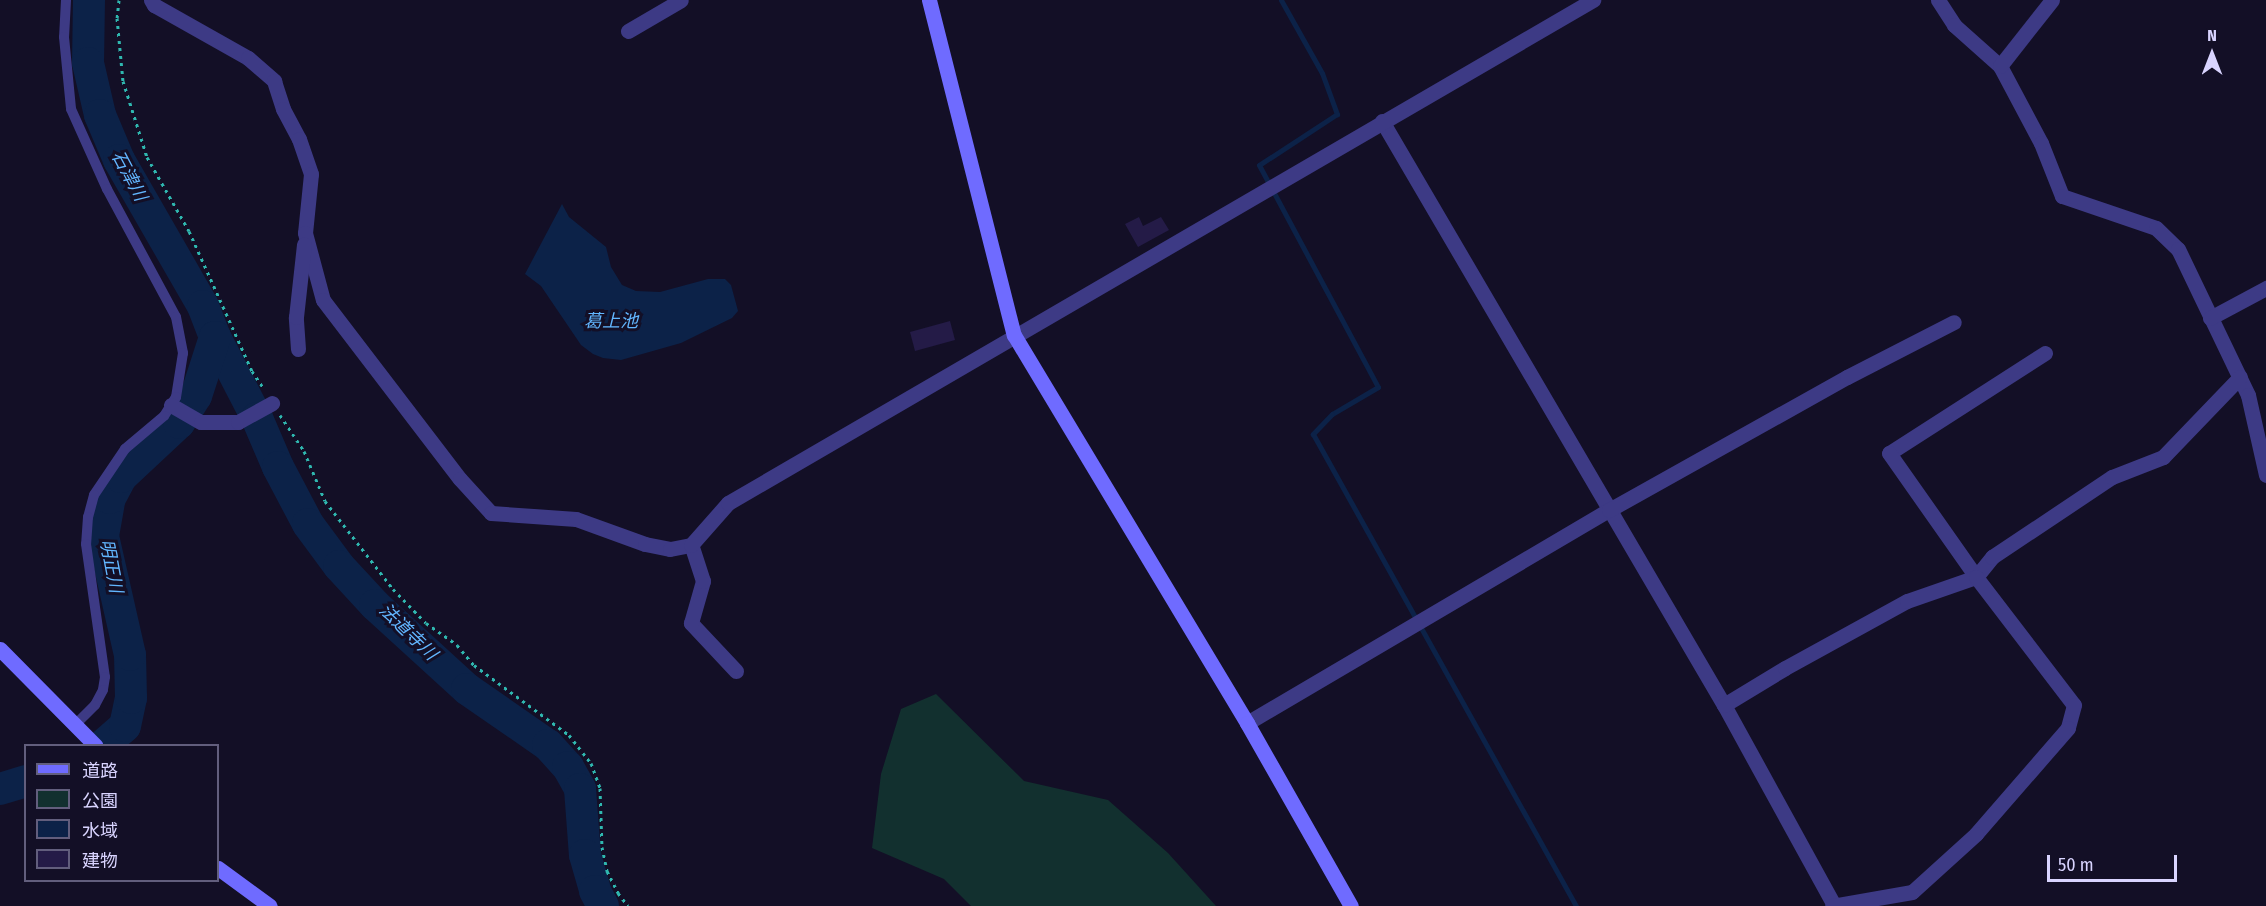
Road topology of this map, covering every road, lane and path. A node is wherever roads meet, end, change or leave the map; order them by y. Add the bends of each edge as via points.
1 (66, 0) edge
2 (119, 0) edge
3 (151, 0) edge
4 (681, 0) edge
5 (929, 0) edge
6 (1593, 0) edge
7 (1938, 0) edge
8 (2052, 0) edge
9 (628, 31) dead end
10 (2000, 66) junction
11 (1382, 121) junction
12 (305, 232) junction
13 (2266, 288) edge
14 (2210, 318) junction
15 (1954, 322) dead end
16 (1014, 334) junction
17 (298, 349) dead end
18 (2045, 353) dead end
19 (2240, 377) junction
20 (272, 402) junction
21 (171, 405) junction
22 (2266, 475) edge
23 (1609, 510) junction
24 (691, 545) junction
25 (1976, 577) junction
26 (0, 649) edge
27 (736, 671) dead end
28 (1724, 705) junction
29 (1247, 723) junction
30 (77, 727) junction
31 (94, 744) edge
32 (219, 869) edge
33 (1833, 905) edge
34 (270, 906) edge
35 (628, 906) edge
36 (1351, 906) edge

1 - 21 lane via 64,37 71,109 181,334 181,375
2 - 20 path via 123,81 147,157 189,231 252,371
3 - 12 street via 248,58 274,81 311,174
4 - 9 street
5 - 16 street
6 - 11 street
7 - 10 street via 1954,25
8 - 10 street
10 - 14 street via 2041,143 2062,196 2156,228 2178,249
11 - 16 street
11 - 23 street
12 - 17 street via 296,317
12 - 24 street via 323,300 460,479 491,513 576,519 645,544 670,549
13 - 14 street
14 - 19 street
15 - 23 street
16 - 24 street via 728,503
16 - 29 street
18 - 25 street via 1889,453
19 - 22 street via 2248,395
19 - 25 street via 2163,457 2112,477 1992,557
20 - 21 street via 238,422 201,422
20 - 35 path via 304,451 325,501 393,589 474,665 569,735 591,763 600,788 607,871
21 - 30 lane via 164,416 125,449 94,495 86,544 105,677 95,705
23 - 28 street
23 - 29 street
24 - 27 street via 703,580 691,623
25 - 28 street via 1907,601
25 - 33 street via 2074,705 2068,728 1976,834 1912,892
26 - 30 street
28 - 33 street
29 - 36 street
30 - 31 street
32 - 34 street

